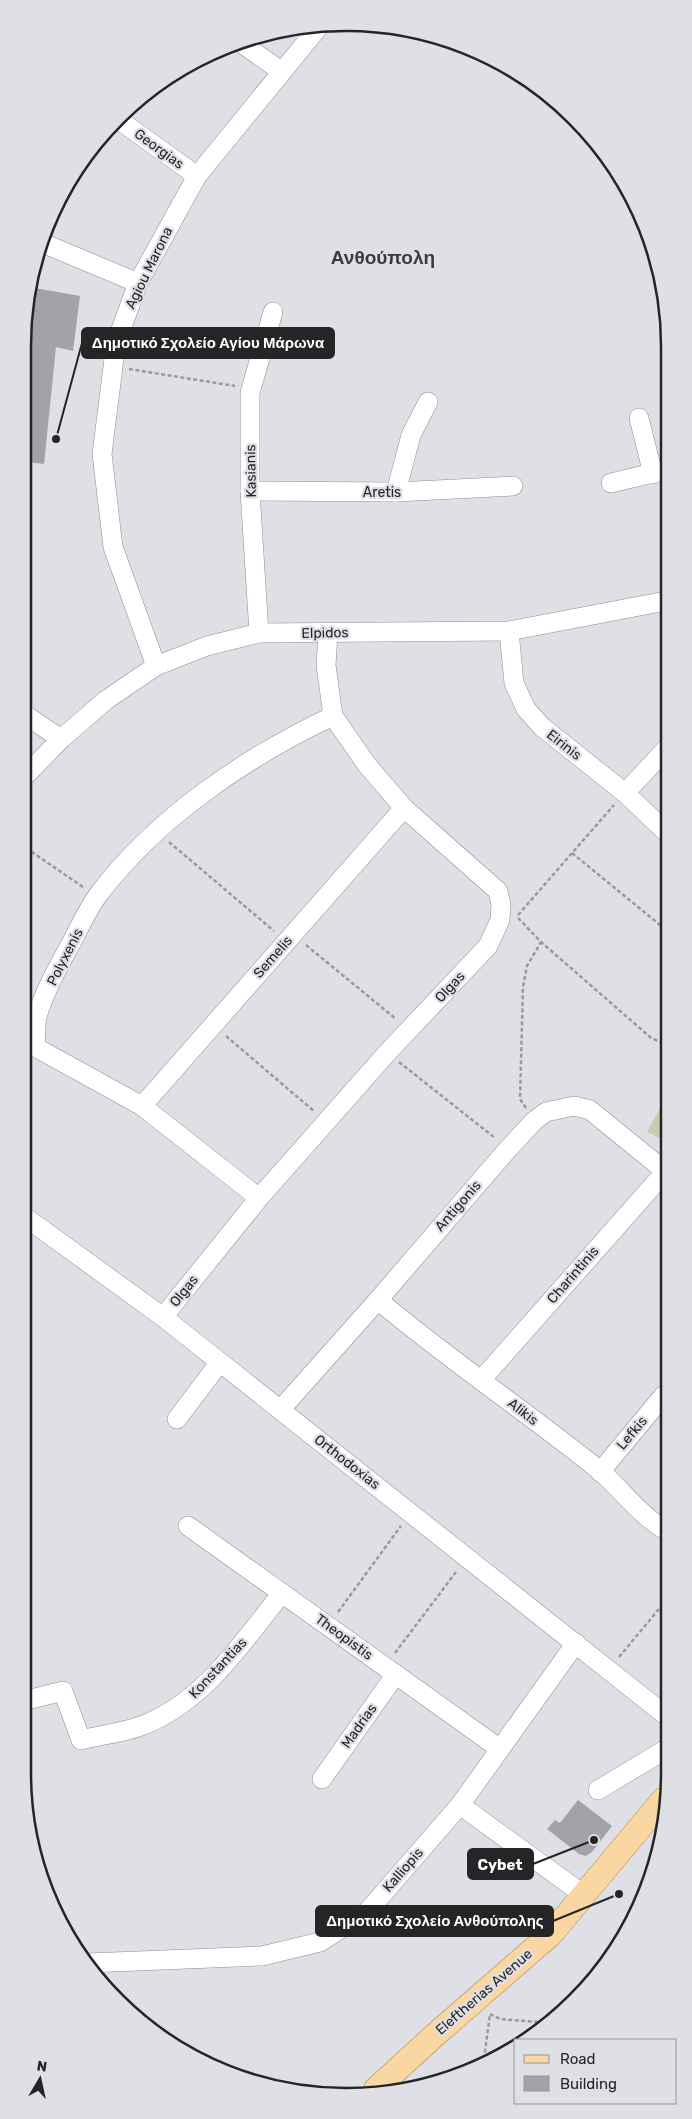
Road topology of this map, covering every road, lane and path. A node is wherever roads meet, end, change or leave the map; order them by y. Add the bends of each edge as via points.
1 (314, 33) edge
2 (247, 47) edge
3 (281, 72) junction
4 (123, 123) edge
5 (197, 176) junction
6 (48, 245) edge
7 (138, 283) junction
8 (273, 312) dead end
9 (113, 366) junction
10 (251, 389) junction
11 (428, 402) dead end
12 (639, 418) dead end
13 (660, 472) edge
14 (611, 483) dead end
15 (513, 486) dead end
16 (250, 491) junction
17 (396, 492) junction
18 (661, 602) edge
19 (509, 631) junction
20 (259, 633) junction
21 (328, 634) junction
22 (156, 666) junction
23 (333, 716) junction
24 (31, 719) edge
25 (61, 739) junction
26 (661, 754) edge
27 (31, 770) edge
28 (625, 792) junction
29 (404, 808) junction
30 (661, 826) edge
31 (157, 832) junction
32 (31, 851) edge
33 (572, 853) junction
34 (97, 896) junction
35 (661, 926) edge
36 (290, 938) junction
37 (541, 942) junction
38 (213, 1026) junction
39 (409, 1030) junction
40 (661, 1043) edge
41 (387, 1053) junction
42 (142, 1106) junction
43 (327, 1121) junction
44 (534, 1121) junction
45 (508, 1149) junction
46 (661, 1168) edge
47 (661, 1176) edge
48 (259, 1198) junction
49 (31, 1221) edge
50 (378, 1300) junction
51 (163, 1317) junction
52 (220, 1362) junction
53 (482, 1379) junction
54 (661, 1399) edge
55 (280, 1410) junction
56 (177, 1419) dead end
57 (600, 1472) junction
58 (411, 1513) junction
59 (188, 1526) dead end
60 (661, 1526) edge
61 (467, 1558) junction
62 (282, 1592) junction
63 (661, 1607) edge
64 (328, 1626) junction
65 (576, 1644) junction
66 (390, 1670) junction
67 (608, 1670) junction
68 (31, 1700) edge
69 (661, 1712) edge
70 (500, 1748) junction
71 (661, 1752) edge
72 (322, 1779) dead end
73 (598, 1790) dead end
74 (460, 1805) junction
75 (659, 1805) edge
76 (584, 1896) junction
77 (94, 1962) edge
78 (480, 2009) junction
79 (539, 2022) edge
80 (484, 2056) edge
81 (380, 2086) edge

1 - 3 street, Agiou Marona
2 - 3 street
3 - 5 street, Agiou Marona
4 - 5 street, Georgias
5 - 7 street, Agiou Marona
6 - 7 street
7 - 9 street, Agiou Marona via 116,343
8 - 10 street, Kasianis
9 - 10 path
9 - 22 street, Agiou Marona via 102,454 113,547
10 - 16 street, Kasianis
11 - 17 street via 411,435
12 - 13 street
13 - 14 street
15 - 17 street, Aretis
16 - 17 street, Aretis
16 - 20 street, Kasianis
18 - 19 street, Elpidos
19 - 21 street, Elpidos
19 - 28 street, Eirinis via 514,683 526,709 542,727
20 - 21 street, Elpidos
20 - 22 street, Elpidos via 207,646
21 - 23 street, Olgas via 326,665
22 - 25 street, Elpidos via 106,700
23 - 29 street, Olgas via 367,765
23 - 31 street, Polyxenis via 225,777
24 - 25 street
25 - 27 street, Elpidos
26 - 28 street
28 - 30 street, Eirinis
28 - 33 path
29 - 36 street, Semelis
29 - 39 street, Olgas via 498,892 501,905 500,920 488,946
31 - 34 street, Polyxenis
31 - 36 path
32 - 34 path
33 - 35 path
33 - 37 path via 517,916
34 - 42 street, Polyxenis via 55,972 37,1018 35,1047
36 - 38 street, Semelis
36 - 39 path
37 - 40 path via 650,1037
37 - 44 path via 527,966 523,987 520,1099
38 - 42 street, Semelis
38 - 43 path
39 - 41 street, Olgas
41 - 43 street, Olgas
41 - 45 path
42 - 48 street, Polyxenis
43 - 48 street, Olgas
44 - 45 street, Antigonis
44 - 46 street, Antigonis via 546,1112 560,1108 574,1106 590,1110
45 - 50 street, Antigonis
47 - 53 street, Charintinis
48 - 51 street, Olgas
49 - 51 street, Orthodoxias
50 - 53 street, Alikis
50 - 55 street, Antigonis
51 - 52 street, Orthodoxias
52 - 55 street, Orthodoxias
52 - 56 street
53 - 57 street, Alikis
54 - 57 street, Lefkis
55 - 58 street, Orthodoxias
57 - 60 street, Alikis
58 - 61 street, Orthodoxias
58 - 64 path
59 - 62 street, Theopistis
61 - 65 street, Orthodoxias
61 - 66 path
62 - 64 street, Theopistis
62 - 68 street, Konstantias via 236,1650 191,1699 141,1726 81,1740 63,1691
63 - 67 path
64 - 66 street, Theopistis
65 - 67 street, Orthodoxias
65 - 70 street, Kalliopis
66 - 70 street, Theopistis
66 - 72 street, Madrias
67 - 69 street, Orthodoxias
70 - 74 street, Kalliopis
71 - 73 street
74 - 76 street
74 - 77 street, Kalliopis via 367,1912 320,1942 262,1956
75 - 76 main road, Eleftherias Avenue
76 - 78 main road, Eleftherias Avenue
78 - 79 path via 500,2019
78 - 80 path
78 - 81 main road, Eleftherias Avenue

